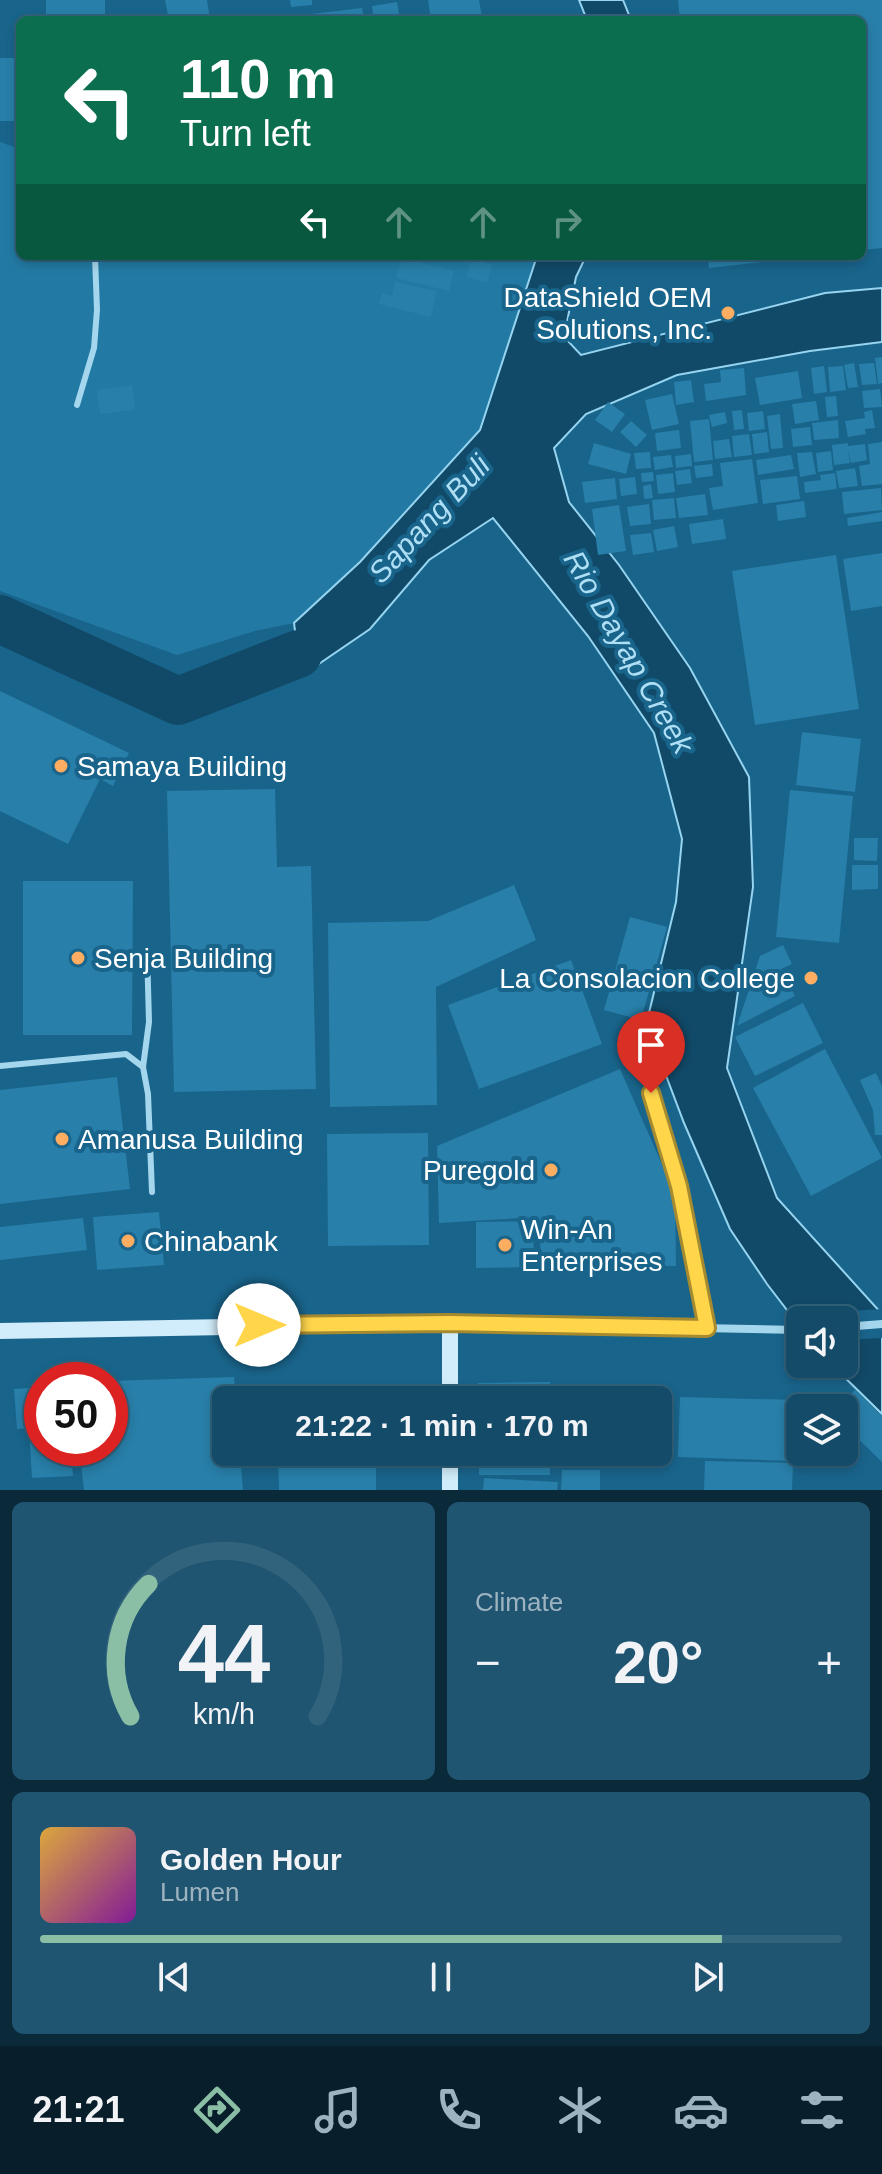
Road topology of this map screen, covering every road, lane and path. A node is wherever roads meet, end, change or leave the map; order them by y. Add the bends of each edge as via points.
1 (95, 260) edge
2 (77, 405) dead end
3 (147, 949) dead end
4 (0, 1066) edge
5 (143, 1067) junction
6 (651, 1093) dead end
7 (152, 1192) dead end
8 (450, 1323) junction
9 (882, 1324) edge
10 (858, 1326) edge
11 (707, 1328) junction
12 (786, 1330) edge
13 (0, 1331) edge
14 (450, 1386) edge
15 (450, 1466) edge
16 (450, 1490) edge

1 - 2 lane via 94,348
3 - 5 lane via 149,1022
4 - 5 lane via 126,1054
5 - 7 lane
6 - 11 lane via 679,1186
8 - 11 street
8 - 13 main road
8 - 14 main road
9 - 10 street
11 - 12 street
15 - 16 main road

